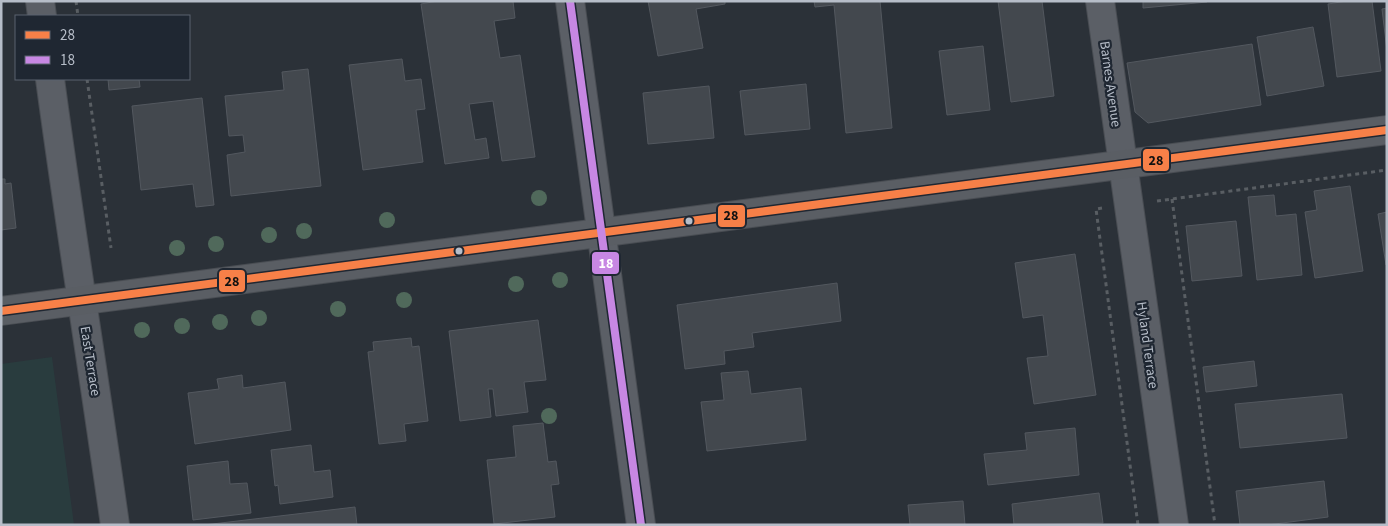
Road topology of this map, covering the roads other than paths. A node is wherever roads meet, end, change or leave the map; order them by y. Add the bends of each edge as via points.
1 (40, 1) edge
2 (570, 1) edge
3 (1100, 1) edge
4 (42, 15) edge
5 (50, 80) edge
6 (1387, 130) edge
7 (1122, 166) junction
8 (601, 234) junction
9 (82, 301) junction
10 (1, 312) edge
11 (115, 525) edge
12 (641, 525) edge
13 (1174, 525) edge

1 - 4 street
2 - 8 street
3 - 7 street, Barnes Avenue
5 - 9 street, East Terrace
6 - 7 main road
7 - 8 main road
7 - 13 street, Hyland Terrace
8 - 9 main road
8 - 12 street
9 - 10 main road
9 - 11 street, East Terrace

